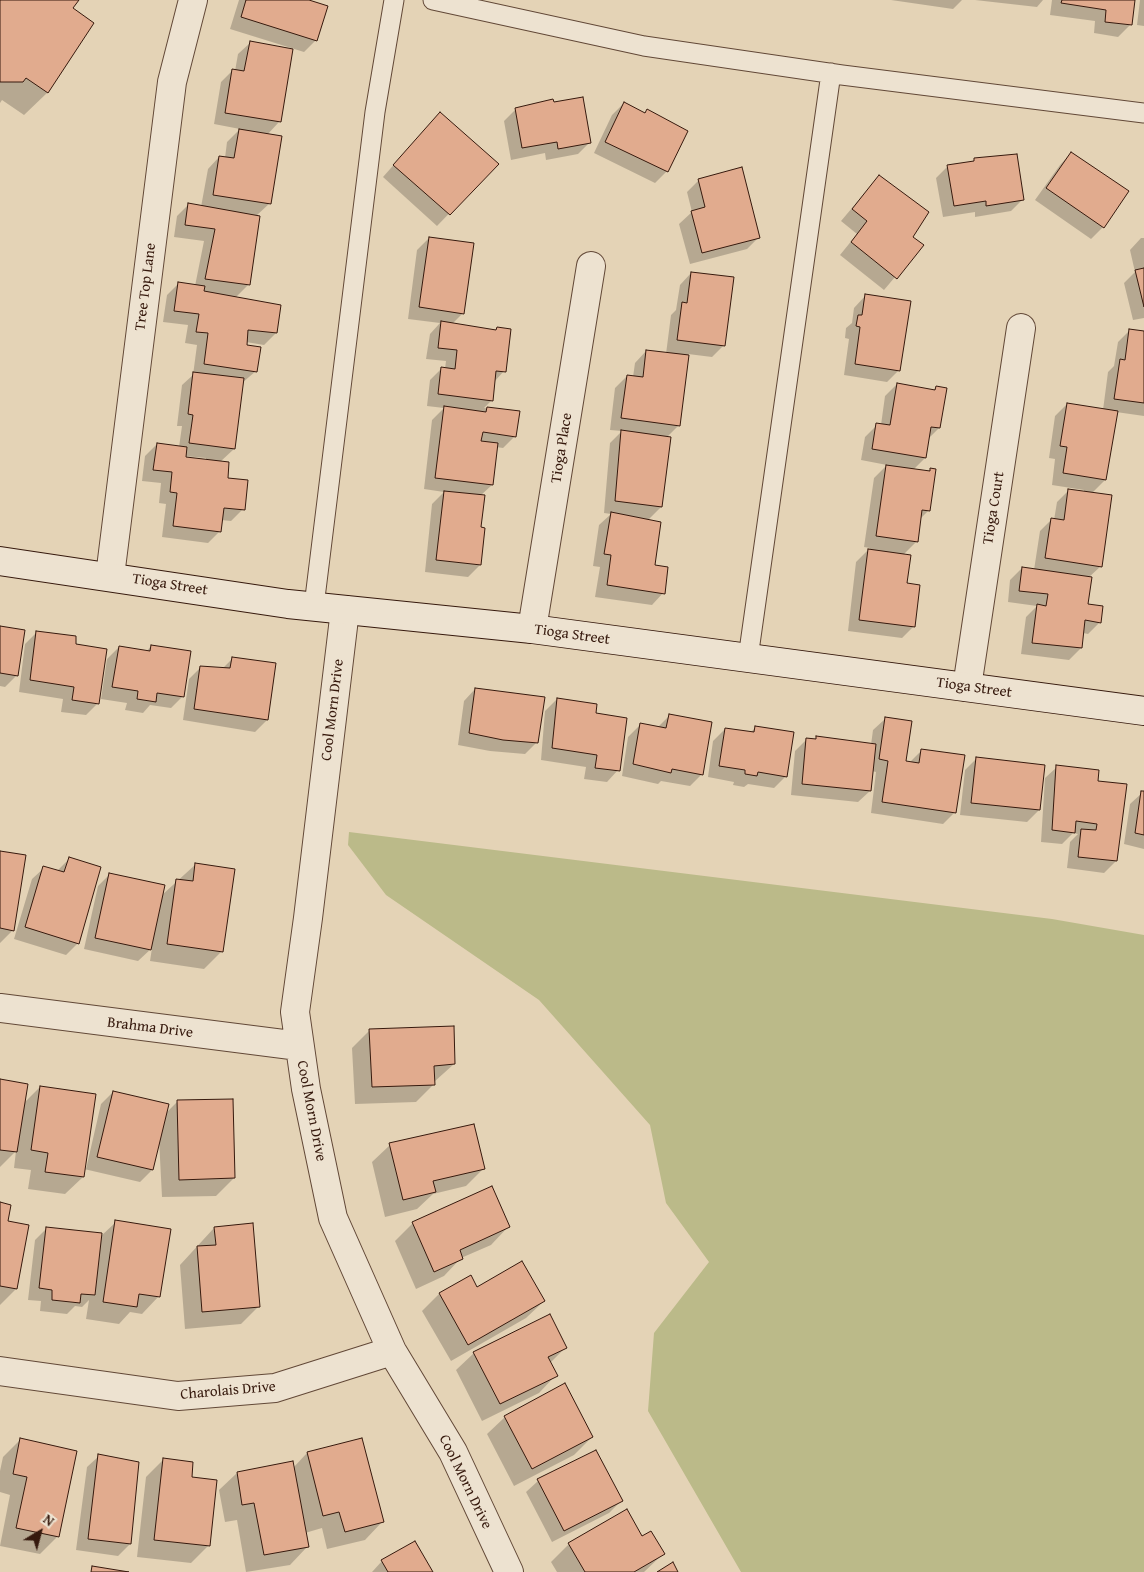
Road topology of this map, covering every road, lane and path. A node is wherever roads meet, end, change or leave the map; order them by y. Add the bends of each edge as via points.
1 (194, 0) edge
2 (394, 0) edge
3 (432, 0) edge
4 (830, 73) junction
5 (1144, 113) edge
6 (592, 266) dead end
7 (1021, 328) dead end
8 (0, 561) edge
9 (110, 576) junction
10 (314, 606) junction
11 (345, 610) junction
12 (532, 629) junction
13 (748, 658) junction
14 (967, 687) junction
15 (1144, 711) edge
16 (0, 1008) edge
17 (299, 1046) junction
18 (392, 1352) junction
19 (0, 1371) edge
20 (509, 1572) edge

1 - 9 street, Tree Top Lane via 172,82
2 - 10 lane via 375,112
3 - 4 lane via 644,46
4 - 5 lane
4 - 13 lane
6 - 12 street, Tioga Place
7 - 14 street, Tioga Court
8 - 9 street, Tioga Street
9 - 10 street, Tioga Street
10 - 11 street, Tioga Street
11 - 12 street, Tioga Street
11 - 17 street, Cool Morn Drive via 295,1012
12 - 13 street, Tioga Street
13 - 14 street, Tioga Street
14 - 15 street, Tioga Street
16 - 17 street, Brahma Drive
17 - 18 street, Cool Morn Drive via 333,1218
18 - 19 street, Charolais Drive via 275,1388 178,1396
18 - 20 street, Cool Morn Drive via 453,1452

